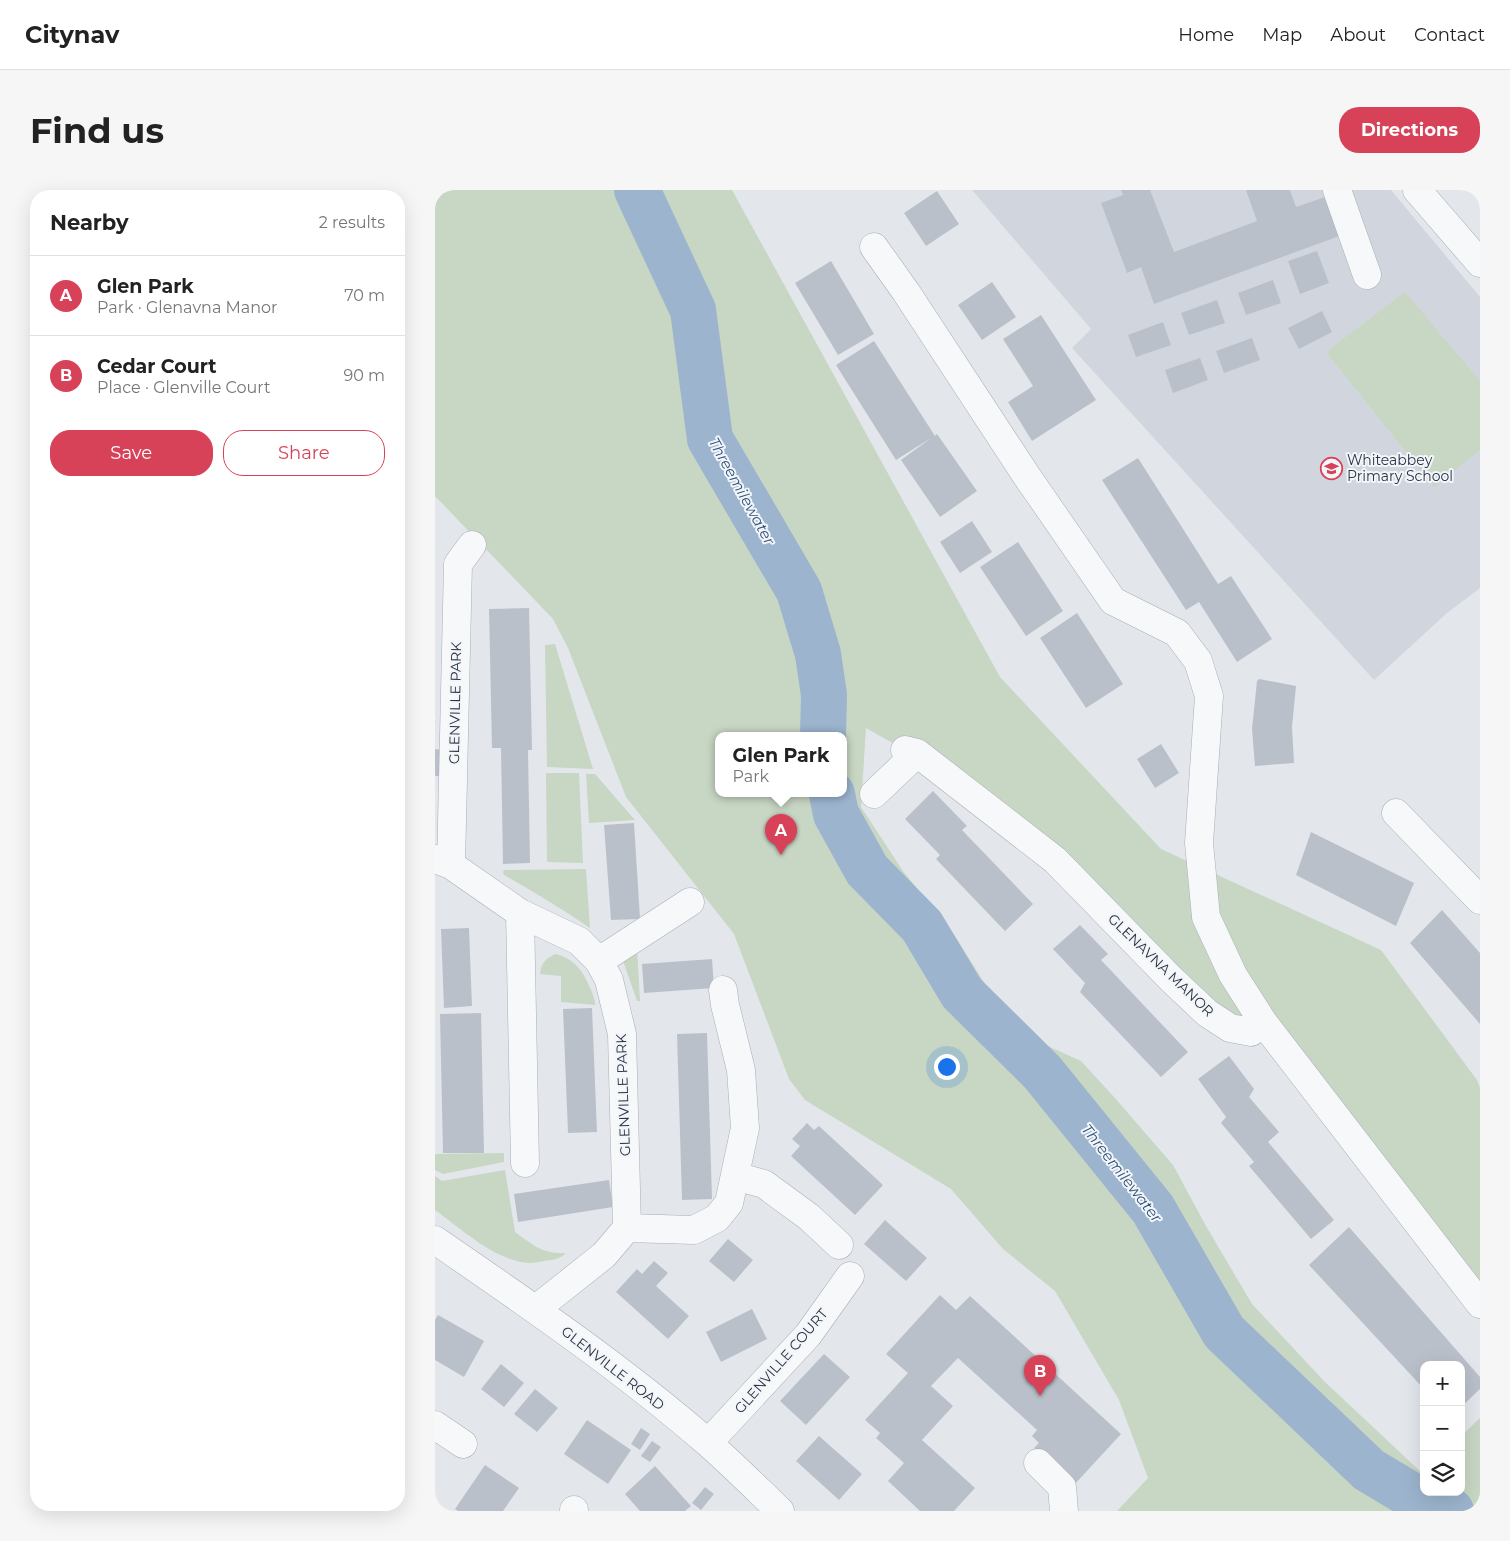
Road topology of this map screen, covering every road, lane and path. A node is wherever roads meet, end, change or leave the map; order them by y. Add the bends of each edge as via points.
1 (1337, 190) edge
2 (1417, 190) edge
3 (875, 247) dead end
4 (1480, 262) edge
5 (1367, 275) dead end
6 (472, 545) dead end
7 (874, 794) dead end
8 (1396, 813) dead end
9 (443, 862) edge
10 (1480, 900) edge
11 (690, 902) dead end
12 (521, 913) junction
13 (599, 961) junction
14 (723, 990) dead end
15 (1263, 1022) junction
16 (525, 1163) dead end
17 (735, 1176) junction
18 (627, 1228) junction
19 (435, 1240) edge
20 (839, 1245) dead end
21 (850, 1276) dead end
22 (1480, 1304) edge
23 (536, 1310) junction
24 (435, 1425) edge
25 (463, 1444) dead end
26 (708, 1444) junction
27 (1038, 1463) dead end
28 (780, 1511) edge
29 (1064, 1511) edge

1 - 5 street
2 - 4 street
3 - 15 street via 1113,601 1177,633 1198,661 1209,696 1199,843 1206,917 1233,975
6 - 9 street, GLENVILLE PARK via 458,564
7 - 15 street, GLENAVNA MANOR via 911,752 1055,860 1207,1013 1231,1028 1251,1032
8 - 10 street
9 - 12 street, GLENVILLE PARK
11 - 13 street
12 - 13 street, GLENVILLE PARK via 579,941
12 - 16 street
13 - 18 street, GLENVILLE PARK via 609,980 623,1034
14 - 17 street via 741,1070 745,1128
15 - 22 street
17 - 18 street via 729,1203 717,1218 694,1230
17 - 20 street via 764,1184 809,1217
18 - 23 street via 604,1254
19 - 23 street, GLENVILLE ROAD
21 - 26 street, GLENVILLE COURT via 808,1334
23 - 26 street, GLENVILLE ROAD via 629,1379
24 - 25 street
26 - 28 street, GLENVILLE ROAD
27 - 29 street via 1062,1487

